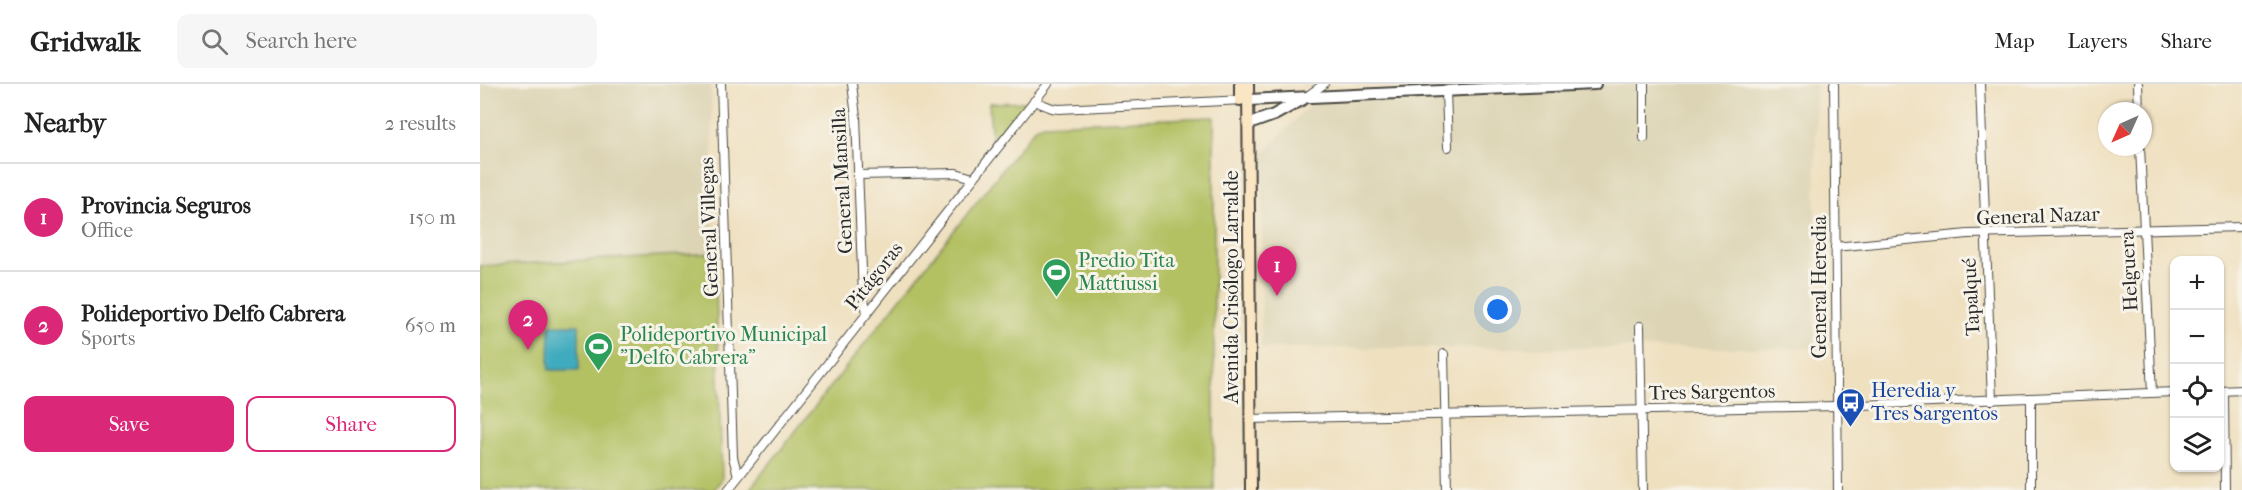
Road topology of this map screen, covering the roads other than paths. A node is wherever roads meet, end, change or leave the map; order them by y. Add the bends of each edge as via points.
1 (721, 84) edge
2 (852, 84) edge
3 (1048, 84) edge
4 (1240, 84) edge
5 (1248, 84) edge
6 (1324, 84) edge
7 (1595, 84) edge
8 (1644, 84) edge
9 (1834, 84) edge
10 (1980, 84) edge
11 (2138, 84) edge
12 (1446, 91) junction
13 (1306, 98) junction
14 (1244, 100) junction
15 (1034, 101) junction
16 (2139, 102) edge
17 (1249, 124) junction
18 (1644, 138) dead end
19 (1448, 147) dead end
20 (2140, 156) edge
21 (857, 175) junction
22 (973, 178) junction
23 (2242, 227) edge
24 (2143, 230) junction
25 (1984, 234) junction
26 (1835, 247) junction
27 (867, 312) junction
28 (1640, 326) dead end
29 (1444, 354) dead end
30 (2242, 390) edge
31 (2224, 391) edge
32 (2170, 392) edge
33 (2152, 393) junction
34 (2031, 399) junction
35 (1992, 401) junction
36 (1836, 406) junction
37 (1641, 411) junction
38 (1447, 415) junction
39 (2223, 418) edge
40 (1250, 419) junction
41 (738, 476) junction
42 (728, 490) edge
43 (1251, 490) edge
44 (1448, 490) edge
45 (1643, 490) edge
46 (1838, 490) edge
47 (2031, 490) edge
48 (2225, 490) edge

1 - 41 street, General Villegas via 732,457
2 - 21 street, General Mansilla
3 - 15 street, Pitágoras
4 - 14 main road
5 - 14 main road, Avenida Crisólogo Larralde
6 - 13 street
7 - 12 street
8 - 18 street
9 - 26 street, General Heredia
10 - 25 street, Tapalqué
11 - 16 street
12 - 13 street
12 - 19 street
13 - 14 street
13 - 17 street
14 - 15 street via 1059,109
14 - 17 main road, Avenida Crisólogo Larralde
15 - 22 street, Pitágoras
17 - 40 main road, Avenida Crisólogo Larralde
20 - 24 street, Helguera
21 - 22 street via 956,172
21 - 27 street, General Mansilla
22 - 27 street, Pitágoras
23 - 24 street, General Nazar
24 - 25 street, General Nazar
24 - 33 street, Helguera
25 - 26 street, General Nazar
25 - 35 street, Tapalqué
26 - 36 street, General Heredia
27 - 41 street, Pitágoras
28 - 37 street
29 - 38 street
30 - 31 street
32 - 33 street, Tres Sargentos
33 - 34 street, Tres Sargentos
34 - 35 street, Tres Sargentos
34 - 47 street
35 - 36 street, Tres Sargentos
36 - 37 street, Tres Sargentos
36 - 46 street, General Heredia
37 - 38 street, Tres Sargentos
37 - 45 street
38 - 40 street, Tres Sargentos
38 - 44 street
39 - 48 street
40 - 43 main road, Avenida Crisólogo Larralde
41 - 42 street, Pitágoras

